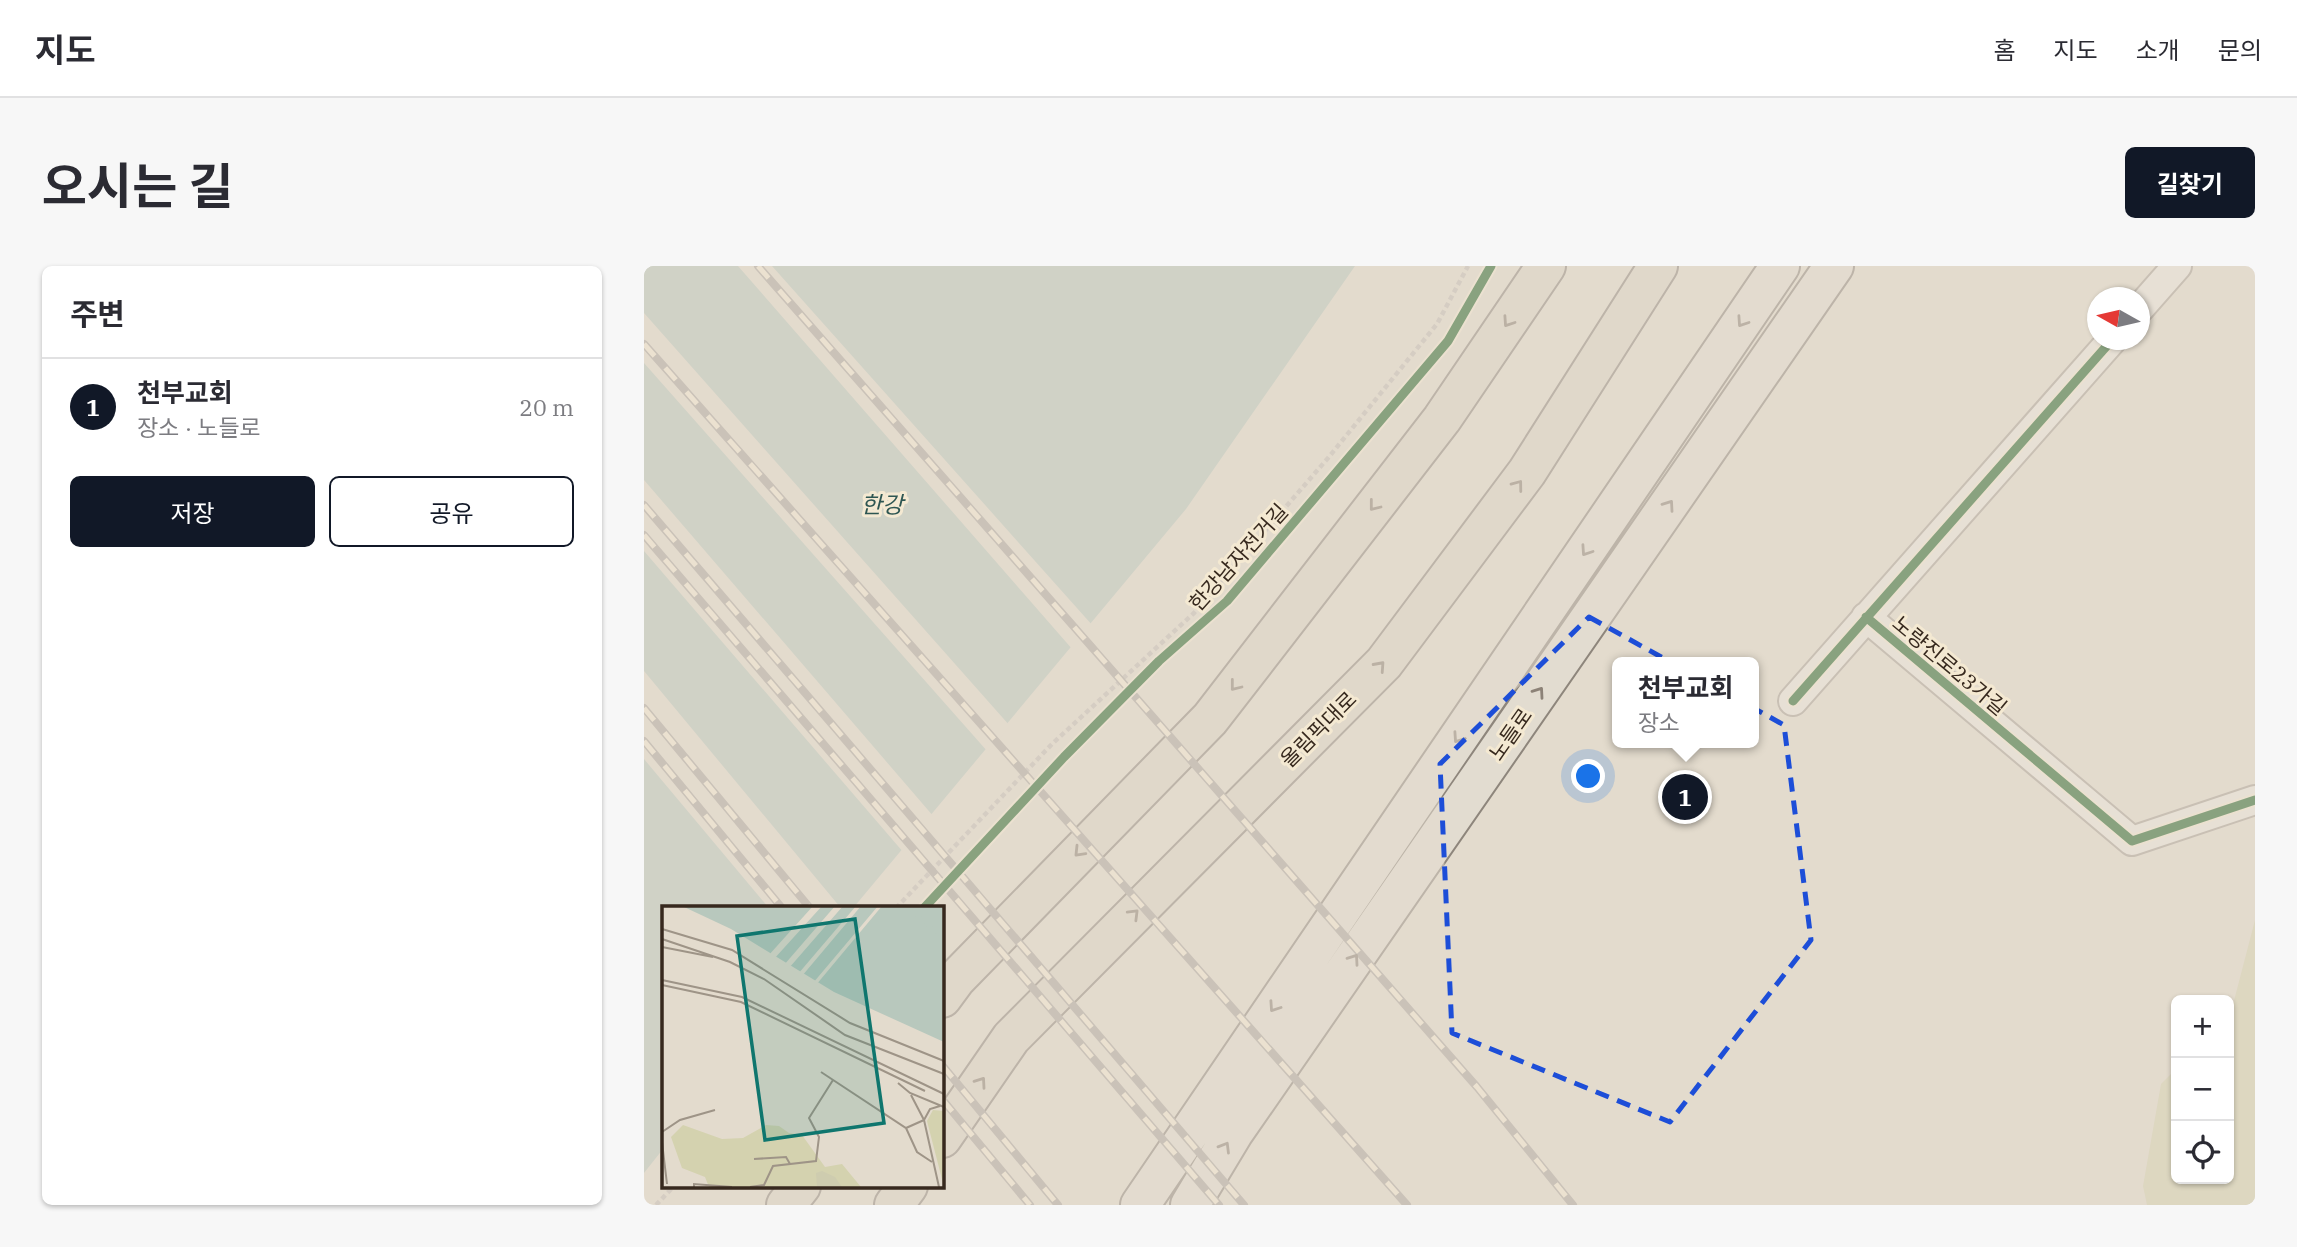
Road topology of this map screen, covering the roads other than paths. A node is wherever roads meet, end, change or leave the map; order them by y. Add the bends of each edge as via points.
1 (1546, 266) edge
2 (1780, 266) edge
3 (1834, 266) edge
4 (2177, 266) edge
5 (1654, 271) edge
6 (2150, 297) edge
7 (2103, 350) edge
8 (1866, 617) junction
9 (1793, 701) dead end
10 (2255, 800) edge
11 (943, 997) edge
12 (943, 1137) edge
13 (799, 1188) edge
14 (907, 1188) edge
15 (786, 1205) edge
16 (894, 1205) edge
17 (1140, 1205) edge
18 (1190, 1205) edge

1 -> 11 highway via 1442,419 1210,719
2 -> 17 main road, 노들로
18 -> 3 main road, 노들로 via 1234,1132
4 - 6 street
12 -> 5 highway, 올림픽대로 via 1011,1038 1384,663 1527,472
7 - 8 street, 노량진로23가길
8 - 9 street
8 - 10 street, 노량진로23가길 via 2132,841
13 - 15 highway
14 - 16 highway

